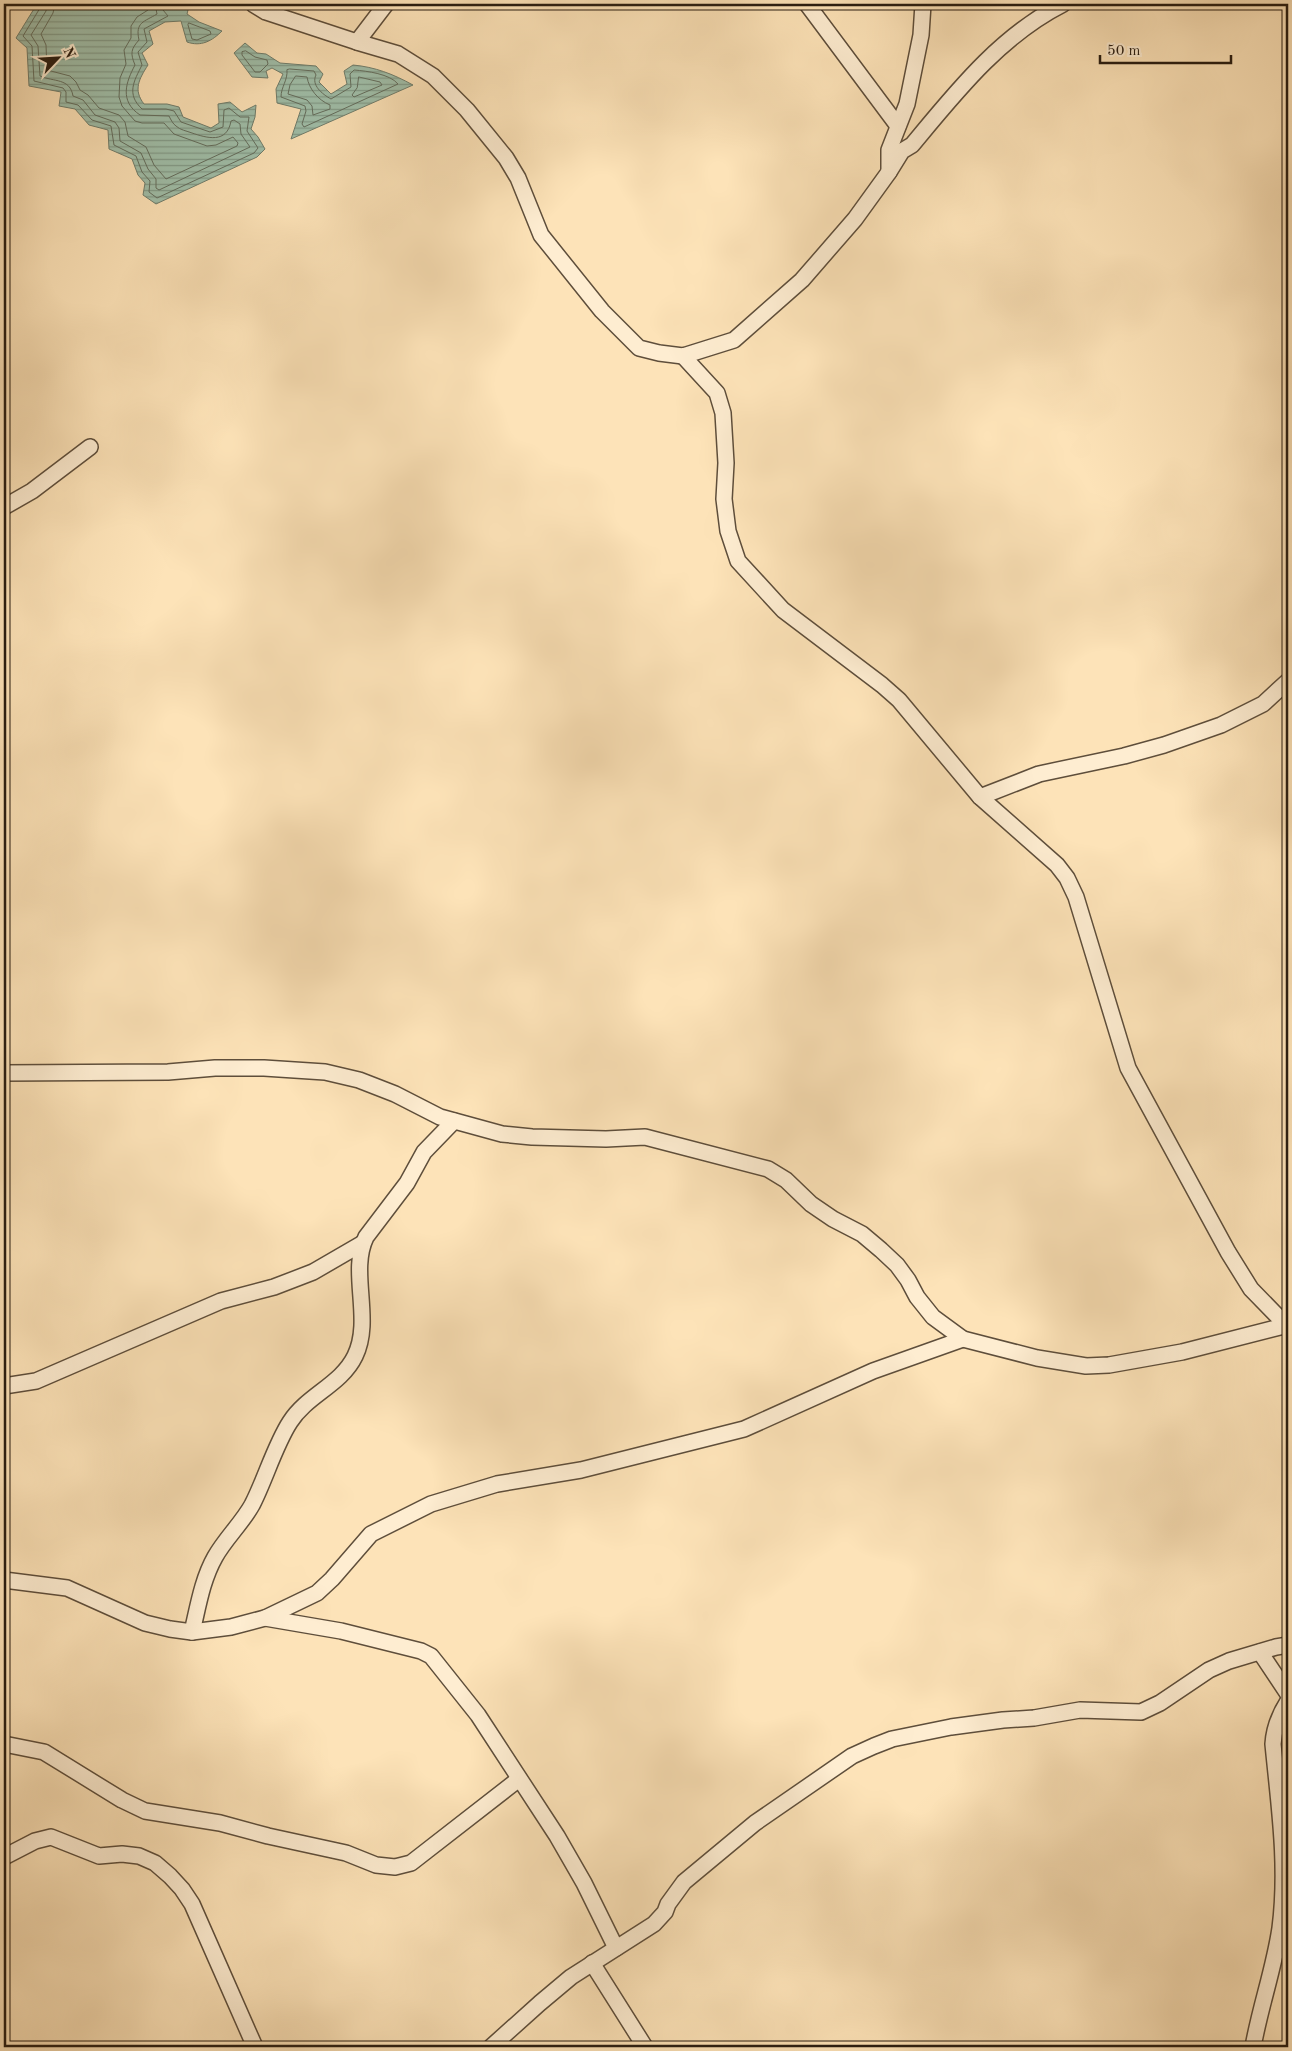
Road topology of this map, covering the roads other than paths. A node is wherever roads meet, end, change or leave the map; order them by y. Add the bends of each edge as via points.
1 (253, 4) edge
2 (386, 4) edge
3 (807, 4) edge
4 (923, 4) edge
5 (1063, 4) edge
6 (357, 42) junction
7 (898, 126) junction
8 (890, 172) junction
9 (682, 356) junction
10 (90, 447) dead end
11 (4, 507) edge
12 (1288, 680) edge
13 (980, 797) junction
14 (4, 1073) edge
15 (454, 1121) junction
16 (363, 1243) junction
17 (1287, 1326) edge
18 (963, 1339) junction
19 (4, 1386) edge
20 (4, 1580) edge
21 (265, 1618) junction
22 (192, 1632) junction
23 (1288, 1645) edge
24 (1260, 1652) junction
25 (1288, 1694) edge
26 (1288, 1701) edge
27 (4, 1744) edge
28 (26, 1748) junction
29 (4, 1756) edge
30 (519, 1779) junction
31 (4, 1857) edge
32 (616, 1948) junction
33 (592, 1962) junction
34 (255, 2047) edge
35 (491, 2047) edge
36 (645, 2047) edge
37 (1253, 2047) edge

1 - 6 street via 266,12
2 - 6 street
3 - 7 street
4 - 7 street via 921,35 908,104
5 - 8 street via 1006,42 912,145 902,151
6 - 9 street via 398,54 433,76 468,110 506,158 518,178 541,235 602,311 639,348
7 - 8 street via 888,150
8 - 9 street via 855,219 802,280 734,340
9 - 13 street via 717,393 723,413 724,499 728,531 738,561 783,610 899,700
10 - 11 street via 32,491
12 - 13 street via 1263,704 1221,725 1164,746 1038,774
13 - 17 street via 1067,878 1076,897 1128,1068 1246,1282
14 - 15 street via 254,1068 325,1072 359,1080
15 - 16 street via 424,1152 407,1183
15 - 18 street via 532,1138 645,1137 768,1169 786,1180 811,1204 862,1234 881,1250 908,1280 933,1317
16 - 19 street via 313,1272 274,1287 221,1301 36,1381
16 - 22 street via 359,1264 361,1331 356,1355 347,1370 308,1400 289,1423 252,1506 215,1557 203,1584
17 - 18 street via 1182,1352 1094,1366 1037,1358
18 - 21 street via 873,1371 744,1429 581,1470 497,1484 430,1504 370,1534 317,1593
20 - 22 street via 67,1588 145,1622
21 - 22 street
21 - 30 street via 342,1631 431,1656 478,1715
23 - 24 street
24 - 25 street
24 - 32 street via 1209,1670 1141,1712 1080,1710 1003,1720 892,1739 852,1756 755,1823 684,1882 654,1924
26 - 37 street via 1273,1733 1284,1851 1280,1927
27 - 28 street
28 - 29 street
28 - 30 street via 44,1752 145,1811 220,1823 346,1853 376,1865 395,1867 411,1863
30 - 32 street via 584,1882
31 - 34 street via 35,1841 51,1837 99,1856 139,1856 155,1863 182,1889 192,1904
32 - 33 street
33 - 35 street
33 - 36 street

